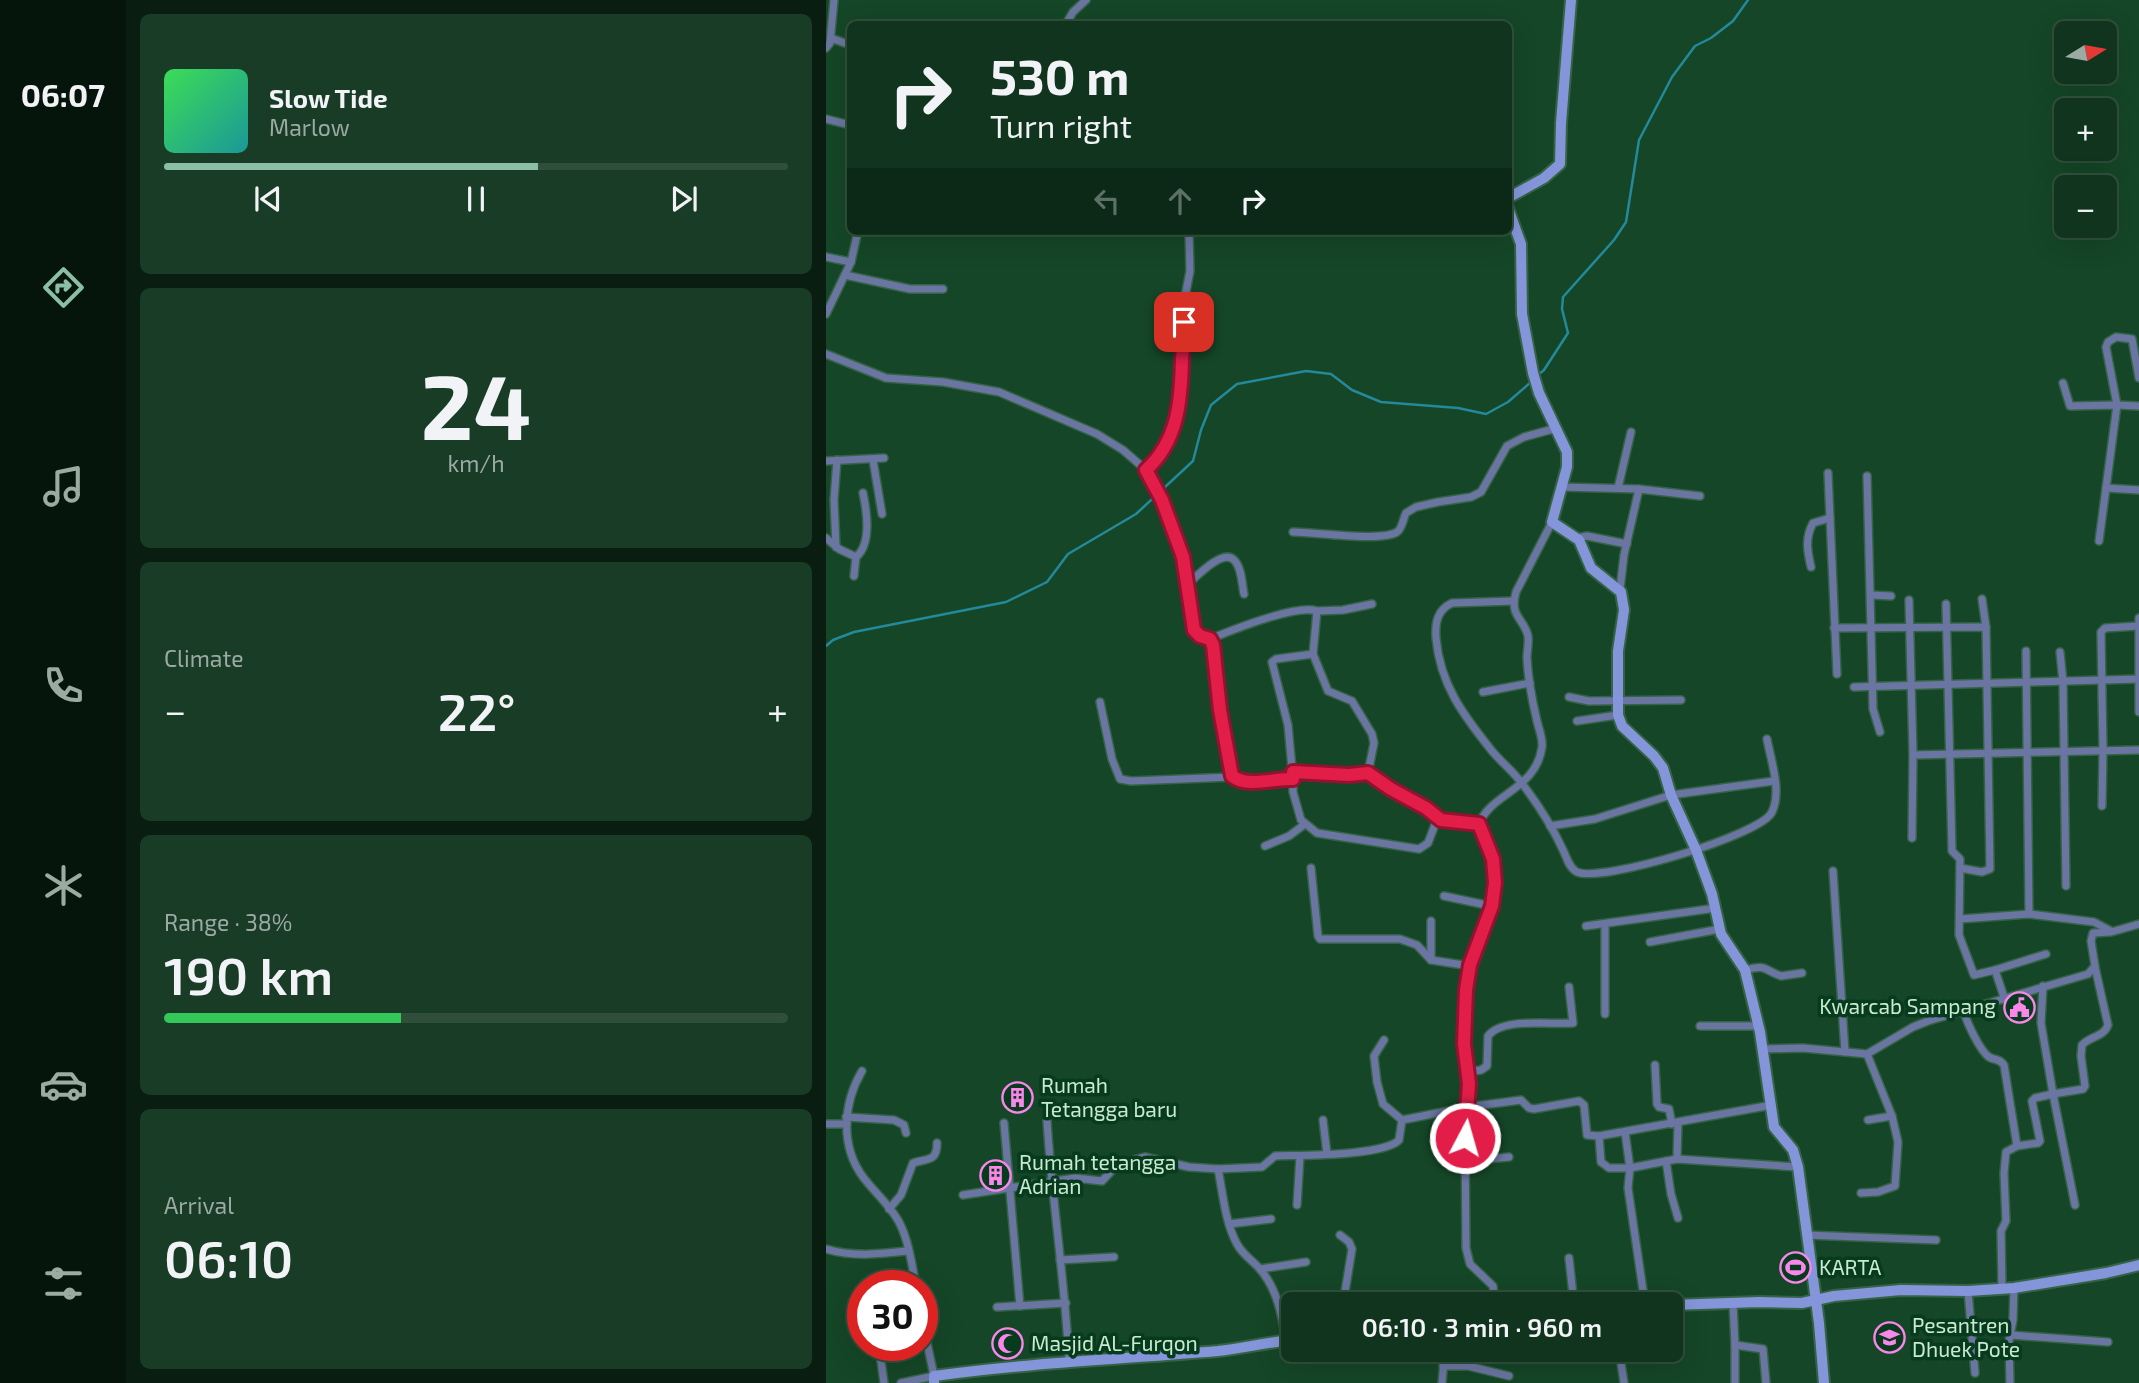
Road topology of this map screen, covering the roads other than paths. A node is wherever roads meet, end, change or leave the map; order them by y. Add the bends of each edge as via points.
1 (834, 0) edge
2 (1086, 0) edge
3 (1571, 0) edge
4 (1068, 21) edge
5 (831, 38) junction
6 (847, 44) edge
7 (826, 48) edge
8 (826, 119) edge
9 (847, 124) edge
10 (1512, 196) edge
11 (1512, 219) edge
12 (857, 235) edge
13 (1189, 235) edge
14 (826, 257) edge
15 (851, 262) junction
16 (845, 275) junction
17 (943, 289) dead end
18 (826, 314) edge
19 (826, 354) edge
20 (2139, 378) edge
21 (2063, 383) dead end
22 (2117, 405) junction
23 (2139, 406) edge
24 (1557, 428) junction
25 (1631, 432) dead end
26 (884, 458) dead end
27 (837, 460) junction
28 (873, 460) junction
29 (826, 461) edge
30 (1146, 470) junction
31 (1828, 473) dead end
32 (1867, 475) dead end
33 (1561, 487) junction
34 (1618, 488) junction
35 (2106, 488) junction
36 (1639, 489) junction
37 (2139, 490) edge
38 (863, 493) dead end
39 (1700, 496) dead end
40 (826, 510) edge
41 (835, 511) junction
42 (882, 514) dead end
43 (1830, 518) junction
44 (1552, 522) junction
45 (1293, 533) dead end
46 (826, 538) edge
47 (1577, 538) junction
48 (2099, 541) dead end
49 (1627, 544) junction
50 (836, 547) junction
51 (856, 557) junction
52 (1811, 567) dead end
53 (854, 576) dead end
54 (1188, 583) junction
55 (1620, 590) junction
56 (1244, 594) dead end
57 (1871, 595) junction
58 (1891, 596) dead end
59 (1982, 599) dead end
60 (1909, 600) dead end
61 (1513, 601) junction
62 (1372, 604) dead end
63 (1947, 604) dead end
64 (1317, 611) junction
65 (2138, 622) edge
66 (1909, 626) junction
67 (1871, 627) junction
68 (1986, 627) junction
69 (1834, 628) junction
70 (1947, 628) junction
71 (1210, 639) junction
72 (2026, 651) dead end
73 (2060, 652) dead end
74 (1313, 654) junction
75 (1837, 674) dead end
76 (2139, 679) edge
77 (2103, 680) junction
78 (1987, 682) junction
79 (2026, 682) junction
80 (2063, 682) junction
81 (1530, 683) junction
82 (1948, 683) junction
83 (1911, 685) junction
84 (1854, 687) dead end
85 (1874, 687) junction
86 (1483, 692) dead end
87 (1569, 697) dead end
88 (1681, 699) dead end
89 (1618, 701) junction
90 (1100, 702) dead end
91 (2139, 712) edge
92 (1618, 715) junction
93 (1577, 721) dead end
94 (1880, 732) dead end
95 (1767, 739) dead end
96 (2064, 750) junction
97 (2103, 750) junction
98 (2139, 750) edge
99 (2028, 752) junction
100 (1951, 753) junction
101 (1989, 753) junction
102 (1913, 755) junction
103 (1368, 773) junction
104 (1293, 775) junction
105 (1232, 776) junction
106 (1774, 780) junction
107 (1523, 784) junction
108 (1671, 795) junction
109 (2102, 806) dead end
110 (1441, 820) junction
111 (1305, 824) junction
112 (1479, 824) junction
113 (1550, 826) junction
114 (1912, 838) dead end
115 (1265, 846) dead end
116 (1696, 850) junction
117 (1311, 868) dead end
118 (1960, 868) junction
119 (1833, 871) dead end
120 (2066, 886) dead end
121 (1444, 896) dead end
122 (1492, 906) junction
123 (1716, 908) junction
124 (2029, 914) junction
125 (1960, 919) junction
126 (1431, 921) dead end
127 (1605, 924) junction
128 (2139, 924) edge
129 (1586, 926) dead end
130 (1720, 929) junction
131 (2111, 932) junction
132 (1650, 942) dead end
133 (2046, 954) dead end
134 (1431, 960) junction
135 (1470, 965) junction
136 (2095, 966) junction
137 (1745, 970) junction
138 (1995, 970) junction
139 (1802, 973) dead end
140 (1569, 986) dead end
141 (2043, 986) junction
142 (2004, 997) junction
143 (1964, 1011) junction
144 (1605, 1014) dead end
145 (1759, 1026) junction
146 (1700, 1027) dead end
147 (1384, 1041) dead end
148 (1763, 1049) junction
149 (1845, 1052) junction
150 (1867, 1054) junction
151 (1655, 1065) dead end
152 (862, 1071) dead end
153 (1468, 1072) junction
154 (2053, 1094) junction
155 (1773, 1105) junction
156 (1468, 1107) junction
157 (1892, 1116) junction
158 (1323, 1120) dead end
159 (1402, 1120) junction
160 (1868, 1120) dead end
161 (846, 1121) junction
162 (1047, 1121) dead end
163 (1004, 1123) dead end
164 (826, 1124) edge
165 (1675, 1124) junction
166 (1625, 1132) junction
167 (906, 1133) dead end
168 (1599, 1136) junction
169 (937, 1143) dead end
170 (2017, 1146) junction
171 (1326, 1154) junction
172 (1300, 1156) junction
173 (1508, 1157) dead end
174 (1677, 1159) junction
175 (1466, 1161) junction
176 (1666, 1161) junction
177 (1798, 1167) junction
178 (1630, 1168) junction
179 (1218, 1169) junction
180 (1051, 1182) junction
181 (1011, 1189) junction
182 (1861, 1193) dead end
183 (963, 1195) dead end
184 (1297, 1205) dead end
185 (2075, 1205) dead end
186 (889, 1209) junction
187 (1678, 1218) dead end
188 (1271, 1219) dead end
189 (1229, 1224) junction
190 (1340, 1235) dead end
191 (1806, 1235) junction
192 (1936, 1240) dead end
193 (826, 1249) edge
194 (908, 1251) junction
195 (1114, 1257) dead end
196 (1569, 1258) dead end
197 (1060, 1259) junction
198 (1306, 1262) dead end
199 (2139, 1265) edge
200 (1260, 1269) junction
201 (912, 1270) edge
202 (2002, 1288) junction
203 (2014, 1288) junction
204 (1345, 1292) edge
205 (1494, 1292) edge
206 (1573, 1292) edge
207 (1643, 1292) edge
208 (1968, 1292) junction
209 (1816, 1300) junction
210 (1066, 1303) junction
211 (1733, 1303) junction
212 (1683, 1305) edge
213 (1020, 1306) junction
214 (997, 1307) dead end
215 (1281, 1309) edge
216 (2010, 1335) junction
217 (1281, 1341) edge
218 (2108, 1342) dead end
219 (1735, 1345) junction
220 (881, 1361) edge
221 (930, 1361) edge
222 (1069, 1361) junction
223 (1443, 1362) edge
224 (1621, 1362) edge
225 (1443, 1366) junction
226 (1975, 1373) dead end
227 (1509, 1376) dead end
228 (934, 1380) edge
229 (884, 1383) edge
230 (901, 1383) edge
231 (1442, 1383) edge
232 (1624, 1383) edge
233 (1735, 1383) edge
234 (1766, 1383) edge
235 (1824, 1383) edge
236 (2010, 1383) edge

1 - 5 street
2 - 4 street
3 - 10 street via 1560,164
5 - 6 street
5 - 7 street
8 - 9 street
11 - 24 street via 1521,244 1522,314 1533,373
12 - 15 street
13 - 30 street via 1178,416 1164,449
14 - 15 street
15 - 16 street
16 - 17 street via 909,289
16 - 18 street
19 - 30 street via 886,378 999,392 1097,434
20 - 22 street via 2132,339 2116,337 2108,342
21 - 22 street via 2070,406
22 - 23 street
22 - 35 street
24 - 33 street via 1568,459
24 - 45 street via 1524,436 1507,446 1481,492 1416,508 1406,513 1395,533
25 - 34 street
26 - 28 street
27 - 28 street
27 - 29 street
27 - 41 street
28 - 42 street
30 - 54 street via 1178,541
31 - 43 street
32 - 57 street
33 - 34 street
33 - 44 street
34 - 36 street
35 - 37 street
35 - 48 street
36 - 39 street
36 - 49 street
38 - 51 street via 865,544
40 - 41 street
41 - 50 street
43 - 52 street via 1813,523 1807,533
43 - 69 street
44 - 47 street
44 - 61 street
46 - 50 street
47 - 49 street
47 - 55 street via 1591,568
49 - 55 street
50 - 51 street
51 - 53 street
54 - 56 street via 1212,562 1230,557 1238,567
54 - 71 street via 1194,630
55 - 89 street via 1624,610
57 - 58 street
57 - 67 street
59 - 68 street
60 - 66 street
61 - 81 street via 1528,638
61 - 107 street via 1452,603 1441,610 1436,624 1447,688 1492,751
62 - 64 street
63 - 70 street
64 - 71 street via 1255,621
64 - 74 street
65 - 76 street
65 - 77 street via 2101,632
66 - 67 street
66 - 70 street
66 - 83 street
67 - 69 street
67 - 85 street
68 - 70 street
68 - 78 street
69 - 75 street
70 - 82 street
71 - 105 street
72 - 79 street
73 - 80 street
74 - 103 street via 1328,691 1352,701 1372,734
74 - 104 street via 1272,662 1288,725
76 - 77 street
76 - 91 street
77 - 80 street
77 - 97 street
78 - 79 street
78 - 82 street
78 - 101 street
79 - 80 street
79 - 99 street
80 - 96 street
81 - 86 street
81 - 107 street via 1542,748
82 - 83 street
82 - 100 street
83 - 85 street
83 - 102 street
84 - 85 street
85 - 94 street via 1873,709
87 - 89 street
88 - 89 street
89 - 92 street
90 - 105 street via 1120,779
92 - 93 street
92 - 108 street via 1622,726 1663,768
95 - 106 street
96 - 97 street
96 - 99 street
96 - 120 street
97 - 98 street
97 - 109 street
99 - 101 street
99 - 124 street
100 - 101 street
100 - 102 street
100 - 118 street via 1952,851 1960,859
101 - 118 street via 1990,869
102 - 114 street
103 - 104 street
103 - 110 street
104 - 105 street via 1248,781
104 - 111 street via 1296,807
106 - 108 street
106 - 116 street via 1775,800 1768,818
107 - 112 street via 1496,803
107 - 113 street
108 - 113 street via 1595,819
108 - 116 street
110 - 111 street via 1428,843 1419,849 1317,833
110 - 112 street
111 - 115 street
112 - 122 street via 1493,859
113 - 116 street via 1571,866 1580,873 1645,865
116 - 123 street
117 - 134 street via 1320,939 1400,939 1417,945
118 - 125 street
119 - 149 street
121 - 122 street
122 - 135 street
123 - 127 street
123 - 130 street
124 - 125 street
124 - 131 street via 2094,922
125 - 138 street via 1959,935 1974,975
126 - 134 street
127 - 129 street
127 - 144 street
128 - 131 street
130 - 132 street
130 - 137 street
131 - 136 street via 2091,935
133 - 138 street
134 - 135 street
135 - 153 street via 1464,1029
136 - 141 street via 2088,974
136 - 154 street via 2108,1025 2101,1035 2082,1045 2083,1089
137 - 139 street via 1760,966 1781,976
137 - 145 street
138 - 142 street
140 - 153 street via 1573,1023 1494,1029 1488,1036 1487,1066
141 - 142 street
141 - 154 street via 2041,1023
142 - 143 street
143 - 150 street via 1913,1027
143 - 170 street via 1986,1055 2004,1065
145 - 146 street
145 - 148 street
147 - 159 street via 1374,1056 1379,1095 1387,1110
148 - 149 street
148 - 155 street
149 - 150 street
150 - 157 street
151 - 165 street via 1657,1104 1669,1109
152 - 161 street via 849,1098
153 - 156 street
154 - 170 street via 2032,1101 2040,1141
154 - 185 street
155 - 165 street
155 - 177 street via 1774,1127 1793,1150
156 - 159 street
156 - 168 street via 1521,1100 1534,1109 1579,1101 1584,1105 1587,1135
156 - 175 street
157 - 160 street
157 - 182 street via 1898,1142 1895,1186
158 - 171 street
159 - 171 street via 1395,1145
161 - 164 street
161 - 167 street via 894,1120 904,1125
161 - 186 street via 856,1164
162 - 180 street
163 - 181 street
165 - 166 street
165 - 174 street
166 - 168 street
166 - 178 street
168 - 178 street via 1601,1162 1609,1168
169 - 186 street via 934,1157 913,1163 901,1195
170 - 202 street via 2006,1153
171 - 172 street
172 - 179 street via 1275,1156 1256,1168
172 - 184 street
173 - 175 street
174 - 176 street
174 - 177 street
175 - 205 street via 1466,1248 1470,1264
176 - 178 street
176 - 187 street
177 - 191 street
178 - 207 street via 1628,1188
179 - 180 street via 1144,1157 1118,1164 1102,1181 1075,1178
179 - 189 street
180 - 181 street
180 - 197 street
181 - 183 street
181 - 213 street
186 - 194 street via 900,1222
188 - 189 street
189 - 200 street via 1239,1247
190 - 204 street via 1352,1249
191 - 192 street
191 - 209 street
193 - 194 street via 844,1254
194 - 201 street
195 - 197 street
196 - 206 street
197 - 210 street
198 - 200 street
199 - 203 street
200 - 215 street
202 - 203 street
202 - 208 street
203 - 216 street
208 - 209 street via 1901,1290
208 - 226 street
209 - 211 street
209 - 235 street
210 - 213 street
210 - 222 street
211 - 212 street
211 - 219 street
213 - 214 street
216 - 218 street
216 - 236 street
217 - 222 street
219 - 233 street
219 - 234 street via 1763,1349
220 - 229 street
221 - 228 street
222 - 228 street
223 - 225 street
224 - 232 street
225 - 227 street via 1468,1366
225 - 231 street
228 - 230 street

